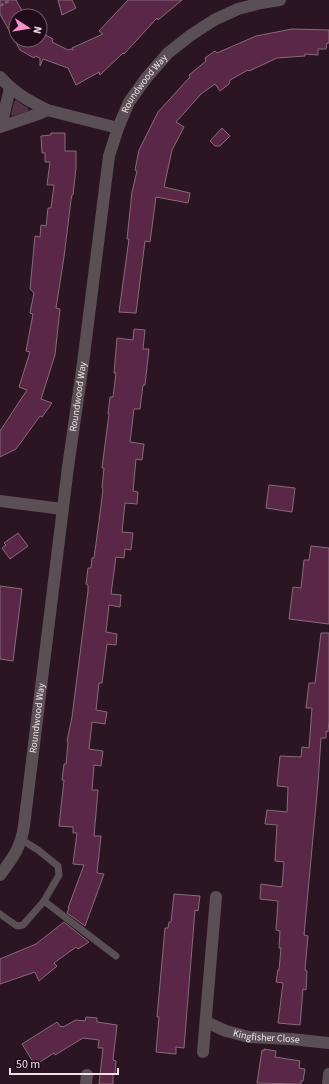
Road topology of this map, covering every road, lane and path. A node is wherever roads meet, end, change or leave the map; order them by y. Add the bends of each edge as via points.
1 (10, 0) edge
2 (280, 0) edge
3 (261, 1) edge
4 (0, 6) edge
5 (0, 77) edge
6 (10, 88) junction
7 (47, 110) junction
8 (1, 127) edge
9 (118, 128) junction
10 (0, 501) edge
11 (62, 509) junction
12 (22, 840) junction
13 (0, 875) edge
14 (216, 898) dead end
15 (44, 901) junction
16 (0, 914) edge
17 (116, 956) dead end
18 (206, 1022) junction
19 (329, 1043) edge
20 (203, 1052) dead end
21 (329, 1074) edge
22 (328, 1084) edge

1 - 4 path
2 - 3 street, Roundwood Way
3 - 9 street, Roundwood Way via 214,20 168,53 129,102
5 - 6 street
6 - 7 street
6 - 8 street
7 - 8 street
7 - 9 street
9 - 11 street, Roundwood Way via 108,164
10 - 11 street
11 - 12 street, Roundwood Way
12 - 13 street, Roundwood Way via 15,856
12 - 15 lane via 58,866 59,875
14 - 18 street
15 - 16 lane via 22,925 17,926
15 - 17 lane
18 - 19 street, Kingfisher Close via 249,1037
18 - 20 street
21 - 22 street

